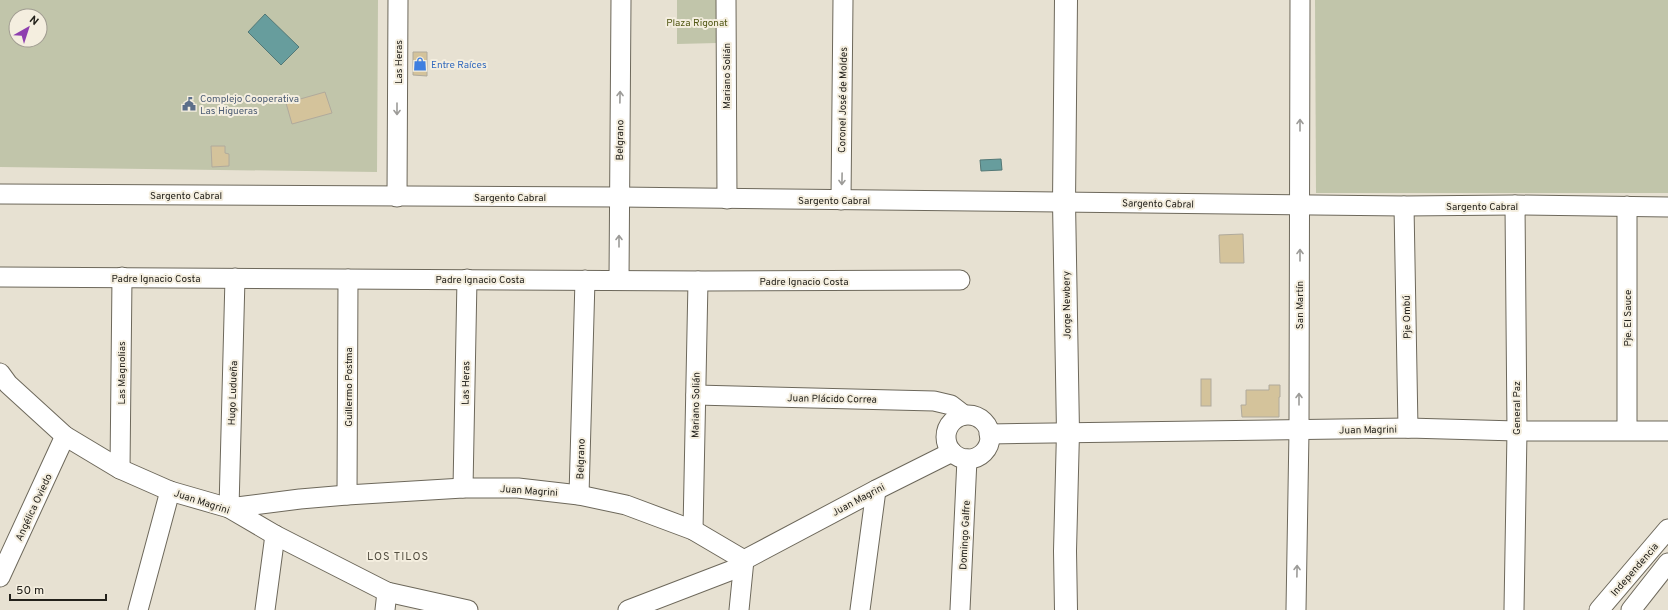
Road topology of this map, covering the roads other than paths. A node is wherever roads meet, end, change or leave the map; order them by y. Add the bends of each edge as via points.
1 (398, 0) edge
2 (621, 0) edge
3 (726, 0) edge
4 (843, 0) edge
5 (1066, 0) edge
6 (1300, 0) edge
7 (0, 194) edge
8 (397, 197) junction
9 (619, 197) junction
10 (727, 199) junction
11 (841, 200) junction
12 (1064, 202) junction
13 (1300, 205) junction
14 (1515, 205) junction
15 (1404, 206) junction
16 (1627, 206) junction
17 (1668, 207) edge
18 (0, 277) edge
19 (122, 278) junction
20 (235, 278) junction
21 (348, 279) junction
22 (467, 279) junction
23 (585, 280) junction
24 (619, 280) junction
25 (960, 280) dead end
26 (698, 281) junction
27 (0, 373) edge
28 (696, 395) junction
29 (964, 415) junction
30 (1408, 428) junction
31 (1627, 430) junction
32 (1299, 431) junction
33 (1517, 431) junction
34 (1668, 431) edge
35 (1068, 432) junction
36 (989, 434) junction
37 (65, 436) junction
38 (960, 456) junction
39 (120, 469) junction
40 (463, 488) junction
41 (876, 490) junction
42 (170, 491) junction
43 (347, 495) junction
44 (579, 495) junction
45 (229, 508) junction
46 (1668, 529) edge
47 (693, 530) junction
48 (275, 535) junction
49 (744, 560) junction
50 (1668, 563) edge
51 (0, 577) edge
52 (386, 601) edge
53 (138, 610) edge
54 (265, 610) edge
55 (468, 610) edge
56 (628, 610) edge
57 (739, 610) edge
58 (860, 610) edge
59 (960, 610) edge
60 (1066, 610) edge
61 (1296, 610) edge
62 (1514, 610) edge
63 (1599, 610) edge
64 (1631, 610) edge

1 -> 8 street, Las Heras
9 -> 2 street, Belgrano
3 - 10 street, Mariano Solián
4 -> 11 street, Coronel José de Moldes
5 - 12 main road, Jorge Newbery
13 -> 6 street, San Martín
7 - 8 street, Sargento Cabral
8 - 9 street, Sargento Cabral
9 - 10 street, Sargento Cabral
24 -> 9 street, Belgrano
10 - 11 street, Sargento Cabral
11 - 12 street, Sargento Cabral
12 - 13 street, Sargento Cabral
12 - 35 main road, Jorge Newbery
13 - 15 street, Sargento Cabral
32 -> 13 street, San Martín
14 - 15 street, Sargento Cabral
14 - 16 street, Sargento Cabral
14 - 33 street, General Paz
15 - 30 street, Pje Ombú
16 - 17 street, Sargento Cabral
16 - 31 street, Pje. El Sauce
18 - 19 street, Padre Ignacio Costa
19 - 20 street, Padre Ignacio Costa
19 - 39 street, Las Magnolias
20 - 21 street, Padre Ignacio Costa
20 - 45 street, Hugo Ludueña
21 - 22 street, Padre Ignacio Costa
21 - 43 street, Guillermo Postma
22 - 23 street, Padre Ignacio Costa
22 - 40 street, Las Heras
23 - 24 street, Padre Ignacio Costa
23 - 44 street, Belgrano
24 - 26 street, Padre Ignacio Costa
25 - 26 street, Padre Ignacio Costa
26 - 28 street, Mariano Solián
27 - 37 street, Juan Magrini via 8,384
28 - 29 street, Juan Plácido Correa via 934,401 951,405
28 - 47 street, Mariano Solián
29 - 36 street via 982,421
29 - 38 street via 950,425 946,439
30 - 32 street, Juan Magrini
30 - 33 street, Juan Magrini
31 - 33 street, Juan Magrini
31 - 34 street, Juan Magrini
32 - 35 street, Juan Magrini
61 -> 32 street, San Martín
33 - 62 street, General Paz
35 - 36 street, Juan Magrini
35 - 60 main road, Jorge Newbery
36 - 38 street via 989,442 981,454 975,458
37 - 39 street, Juan Magrini
37 - 51 street, Angélica Oviedo
38 - 41 street, Juan Magrini
38 - 59 street, Domingo Galfre
39 - 42 street, Juan Magrini
40 - 43 street, Juan Magrini
40 - 44 street, Juan Magrini via 518,488
41 - 49 street, Juan Magrini
41 - 58 street
42 - 45 street, Juan Magrini
42 - 53 street
43 - 45 street, Juan Magrini
44 - 47 street, Juan Magrini via 626,505
45 - 48 street, Juan Magrini
46 - 63 street, Independencia
47 - 49 street, Juan Magrini
48 - 52 street, Juan Magrini
48 - 54 street
49 - 56 street, Juan Magrini via 735,569
49 - 57 street
50 - 64 street
52 - 55 street, Juan Magrini

